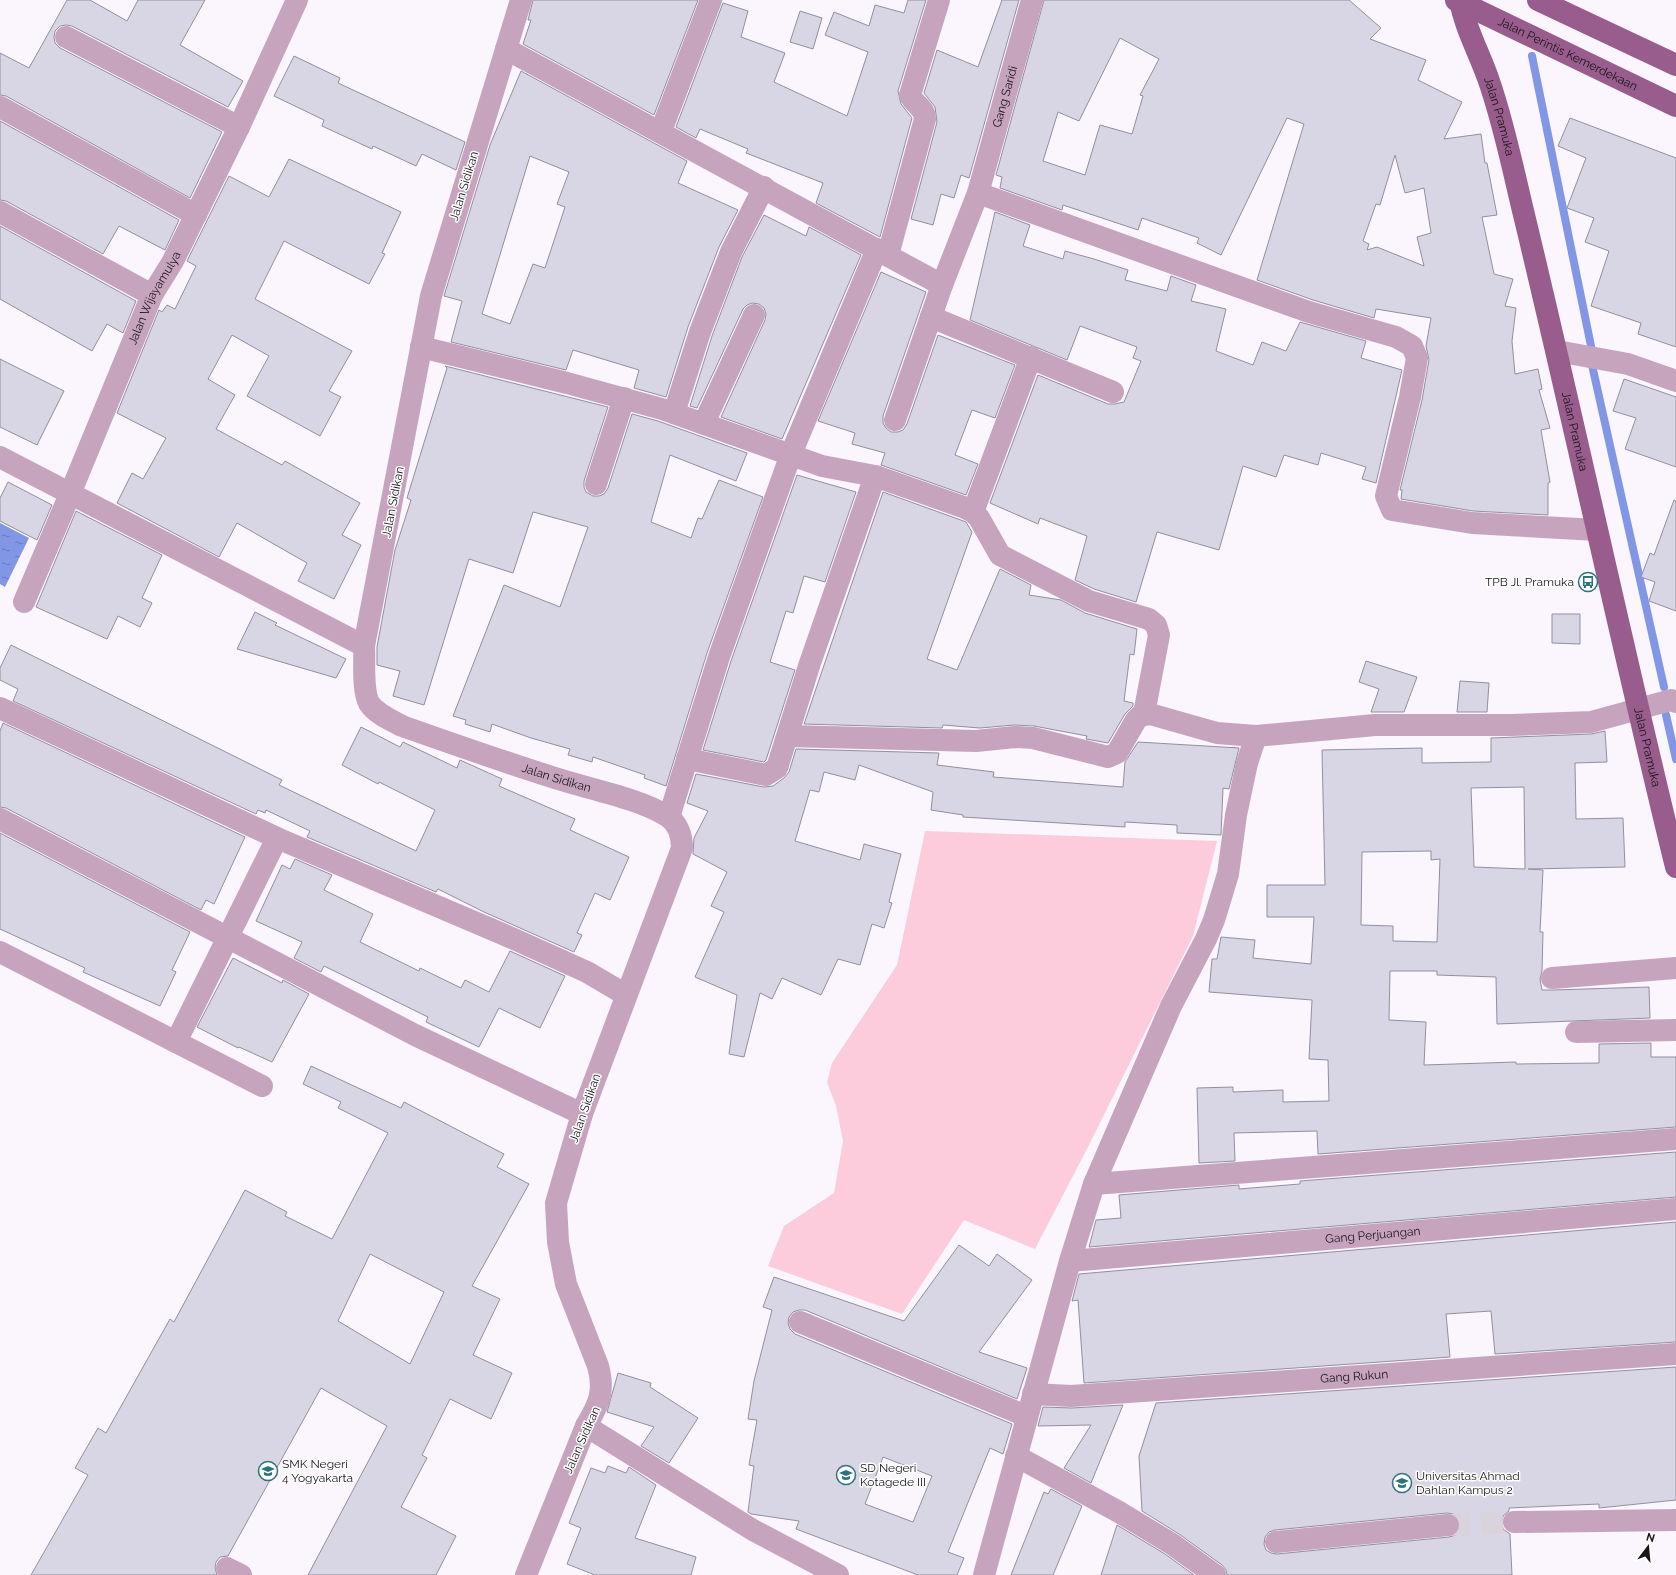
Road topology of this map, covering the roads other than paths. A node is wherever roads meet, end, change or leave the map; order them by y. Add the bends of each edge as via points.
1 (297, 0) edge
2 (521, 0) edge
3 (711, 0) edge
4 (939, 0) edge
5 (1032, 0) edge
6 (1538, 0) edge
7 (1458, 1) edge
8 (66, 37) dead end
9 (506, 49) junction
10 (1676, 65) edge
11 (1676, 106) edge
12 (0, 107) edge
13 (238, 127) junction
14 (661, 131) junction
15 (764, 187) junction
16 (978, 193) junction
17 (0, 212) edge
18 (196, 215) junction
19 (882, 252) junction
20 (942, 285) junction
21 (152, 295) junction
22 (754, 316) dead end
23 (931, 317) junction
24 (421, 347) junction
25 (1557, 350) junction
26 (1031, 357) junction
27 (1676, 381) edge
28 (1113, 392) dead end
29 (624, 398) junction
30 (674, 413) junction
31 (895, 420) dead end
32 (704, 423) junction
33 (791, 454) junction
34 (0, 457) edge
35 (875, 476) junction
36 (596, 484) dead end
37 (70, 494) junction
38 (972, 512) junction
39 (1597, 530) junction
40 (24, 602) dead end
41 (364, 646) junction
42 (1676, 702) edge
43 (0, 708) edge
44 (1637, 710) junction
45 (1144, 714) junction
46 (788, 736) junction
47 (1256, 736) junction
48 (687, 759) junction
49 (669, 817) junction
50 (0, 819) edge
51 (277, 838) junction
52 (1676, 867) edge
53 (228, 937) junction
54 (0, 952) edge
55 (1676, 968) edge
56 (1552, 978) dead end
57 (626, 995) junction
58 (1676, 1030) edge
59 (1576, 1032) dead end
60 (176, 1042) junction
61 (262, 1086) dead end
62 (582, 1114) junction
63 (1676, 1139) edge
64 (1094, 1184) junction
65 (1676, 1209) edge
66 (1070, 1261) junction
67 (800, 1322) dead end
68 (1676, 1354) edge
69 (1033, 1394) junction
70 (1026, 1416) junction
71 (586, 1426) junction
72 (1016, 1456) junction
73 (1676, 1520) edge
74 (1514, 1522) tunnel mouth
75 (1448, 1525) tunnel mouth
76 (1276, 1542) dead end
77 (526, 1575) edge
78 (838, 1575) edge
79 (984, 1575) edge
80 (1215, 1575) edge

1 - 13 street, Jalan Wijayamulya
2 - 9 street, Jalan Sidikan
3 - 14 street
4 - 19 street via 910,95 923,110 926,119
5 - 16 street, Gang Saridi
6 - 10 main road
7 - 11 main road, Jalan Perintis Kemerdekaan
7 - 25 main road, Jalan Pramuka via 1490,82
8 - 13 street
9 - 14 street
9 - 24 street, Jalan Sidikan via 431,296
12 - 18 street
13 - 18 street, Jalan Wijayamulya
14 - 15 street
15 - 19 street
15 - 30 street via 731,252 700,332
16 - 20 street, Gang Saridi
16 - 39 street via 1309,312 1396,337 1412,346 1417,358 1386,496 1392,510 1472,523
17 - 21 street
18 - 21 street, Jalan Wijayamulya via 173,261
19 - 20 street
19 - 33 street
20 - 23 street, Gang Saridi
21 - 37 street, Jalan Wijayamulya
22 - 32 street
23 - 26 street
23 - 31 street, Gang Saridi
24 - 29 street
24 - 41 street, Jalan Sidikan
25 - 27 street via 1628,364
25 - 39 main road, Jalan Pramuka
26 - 28 street
26 - 38 street
29 - 30 street
29 - 36 street
30 - 32 street
32 - 33 street
33 - 35 street via 822,466
33 - 48 street via 719,657
34 - 37 street
35 - 38 street
35 - 46 street via 810,663
37 - 40 street, Jalan Wijayamulya
37 - 41 street
38 - 45 street via 983,524 1000,555 1089,601 1144,617 1156,626 1159,635
39 - 44 main road, Jalan Pramuka
41 - 49 street, Jalan Sidikan via 366,694 369,704 402,726 554,778 632,801
42 - 44 street via 1670,700
43 - 51 street
44 - 47 street via 1591,722 1375,725
44 - 52 main road, Jalan Pramuka
45 - 46 street via 1136,720 1117,753 1108,756 1033,738 976,741
45 - 47 street via 1156,714 1217,733
46 - 48 street via 777,768 766,775
47 - 64 street via 1247,762 1236,815 1228,874 1214,920 1171,1006
48 - 49 street
49 - 57 street, Jalan Sidikan via 679,830 682,848
50 - 53 street
51 - 53 street
51 - 57 street via 587,972
53 - 60 street
53 - 62 street via 415,1035
54 - 60 street
55 - 56 street
57 - 62 street, Jalan Sidikan
58 - 59 street
60 - 61 street
62 - 71 street, Jalan Sidikan via 556,1203 558,1242 566,1284 602,1378 598,1405
63 - 64 street
64 - 66 street
65 - 66 street, Gang Perjuangan
66 - 69 street
67 - 70 street
68 - 69 street, Gang Rukun via 1071,1396
69 - 70 street
70 - 72 street
71 - 77 street, Jalan Sidikan
71 - 78 street via 753,1530
72 - 79 street
72 - 80 street via 1166,1540
73 - 74 street
75 - 76 street

